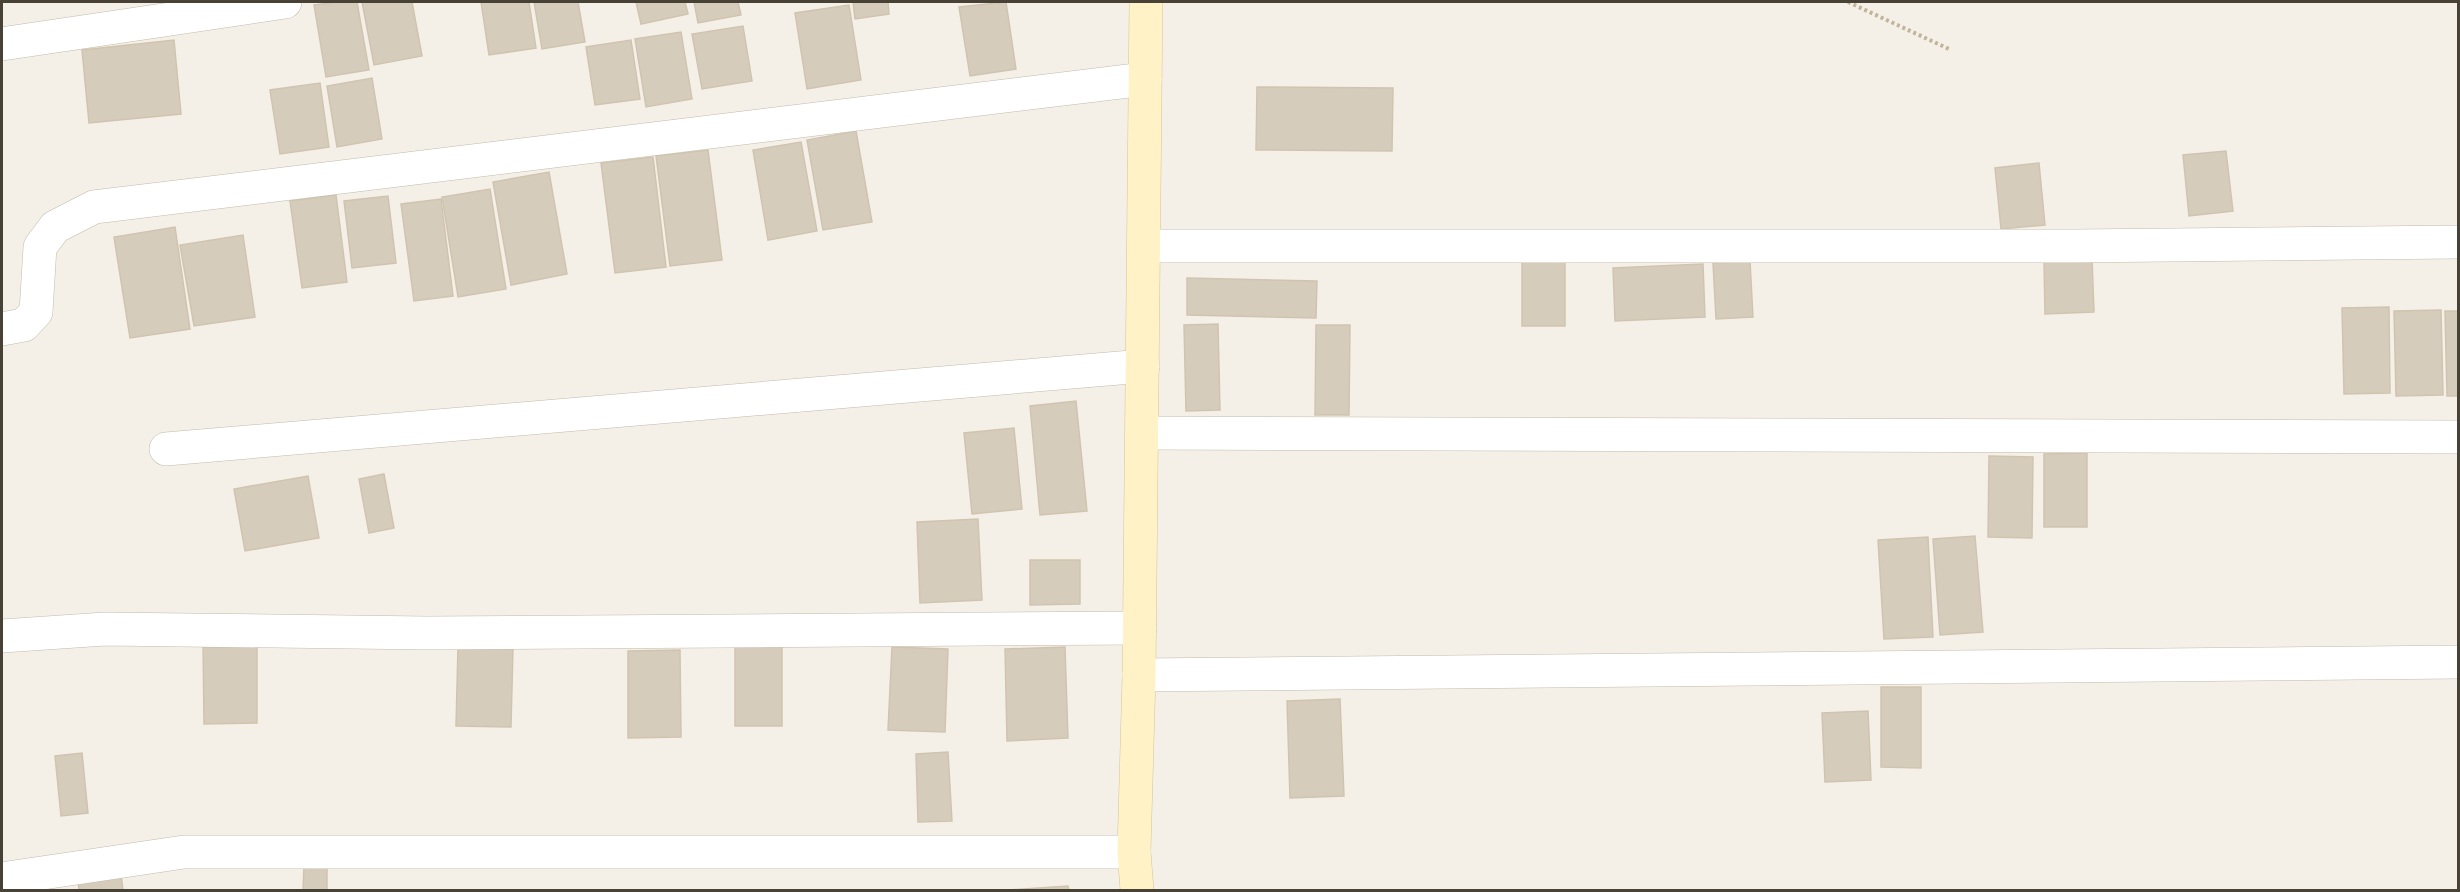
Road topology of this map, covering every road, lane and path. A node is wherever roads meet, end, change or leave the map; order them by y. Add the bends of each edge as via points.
1 (285, 2) edge
2 (1146, 2) edge
3 (1848, 2) edge
4 (2, 44) edge
5 (1948, 49) dead end
6 (1145, 79) junction
7 (2458, 242) edge
8 (1144, 246) junction
9 (2, 329) edge
10 (1143, 366) junction
11 (1142, 433) junction
12 (2458, 437) edge
13 (166, 449) dead end
14 (1140, 628) junction
15 (2, 636) edge
16 (2458, 662) edge
17 (1139, 675) junction
18 (1134, 852) junction
19 (2, 879) edge
20 (1137, 891) edge

1 - 4 street
2 - 6 main road
3 - 5 path
6 - 8 main road
6 - 9 street via 94,207 55,226 40,247 36,312 24,325
7 - 8 street
8 - 10 main road
10 - 11 main road
10 - 13 street
11 - 12 street
11 - 14 main road
14 - 15 street via 439,633 105,629
14 - 17 main road
16 - 17 street
17 - 18 main road
18 - 19 street via 184,852
18 - 20 main road

